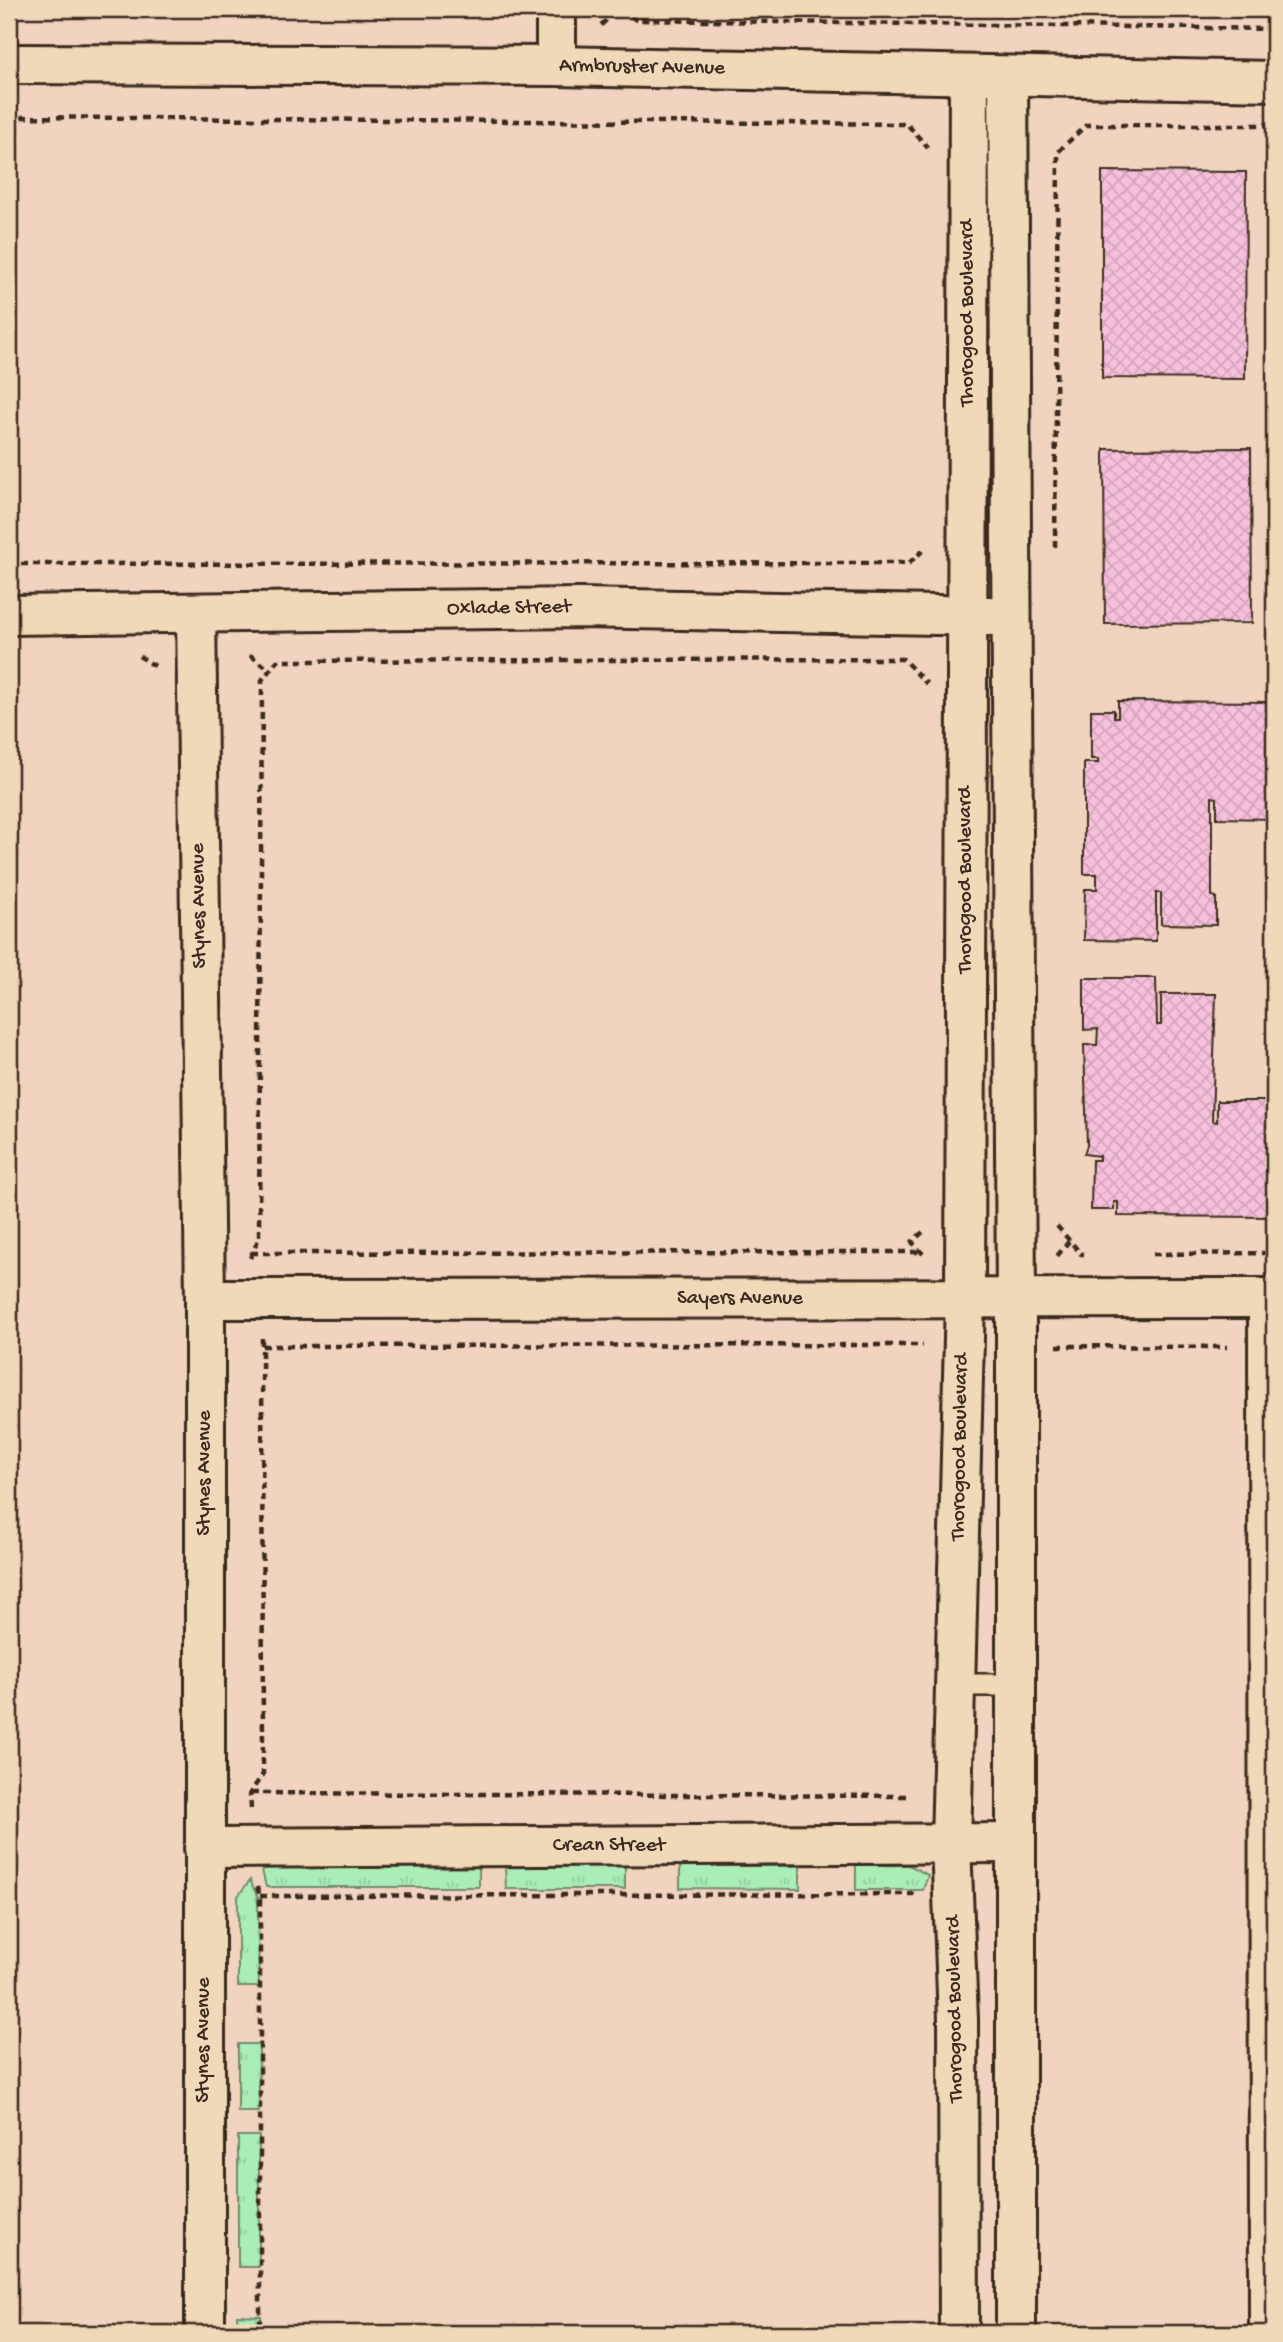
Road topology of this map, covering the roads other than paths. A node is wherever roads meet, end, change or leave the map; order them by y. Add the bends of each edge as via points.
1 (556, 9) edge
2 (9, 64) edge
3 (556, 66) junction
4 (969, 75) junction
5 (1008, 76) junction
6 (1274, 81) edge
7 (197, 614) junction
8 (967, 614) junction
9 (9, 615) edge
10 (1010, 618) junction
11 (1271, 1298) edge
12 (205, 1299) junction
13 (949, 1299) junction
14 (1016, 1299) junction
15 (957, 1685) junction
16 (1014, 1685) junction
17 (1014, 1843) junction
18 (951, 1844) junction
19 (204, 1848) junction
20 (205, 2333) edge
21 (958, 2333) edge
22 (1016, 2333) edge
23 (1269, 2333) edge

1 - 3 street
2 - 3 street, Armbruster Avenue
3 - 4 street, Armbruster Avenue
4 - 5 street, Armbruster Avenue
4 - 8 street, Thorogood Boulevard
5 - 6 street, Armbruster Avenue
5 - 10 street, Thorogood Boulevard
7 - 8 street, Oxlade Street via 579,608
7 - 9 street, Oxlade Street
7 - 12 street, Stynes Avenue
8 - 10 street, Oxlade Street
8 - 13 street, Thorogood Boulevard
10 - 14 street, Thorogood Boulevard
11 - 14 street, Sayers Avenue
11 - 23 street
12 - 13 street, Sayers Avenue
12 - 19 street, Stynes Avenue
13 - 14 street, Sayers Avenue
13 - 15 street, Thorogood Boulevard via 963,1345
14 - 16 street, Thorogood Boulevard
15 - 16 lane
15 - 18 street, Thorogood Boulevard
16 - 17 street, Thorogood Boulevard
17 - 18 street, Crean Street
17 - 22 street, Thorogood Boulevard
18 - 19 street, Crean Street
18 - 21 street, Thorogood Boulevard via 958,2019
19 - 20 street, Stynes Avenue

